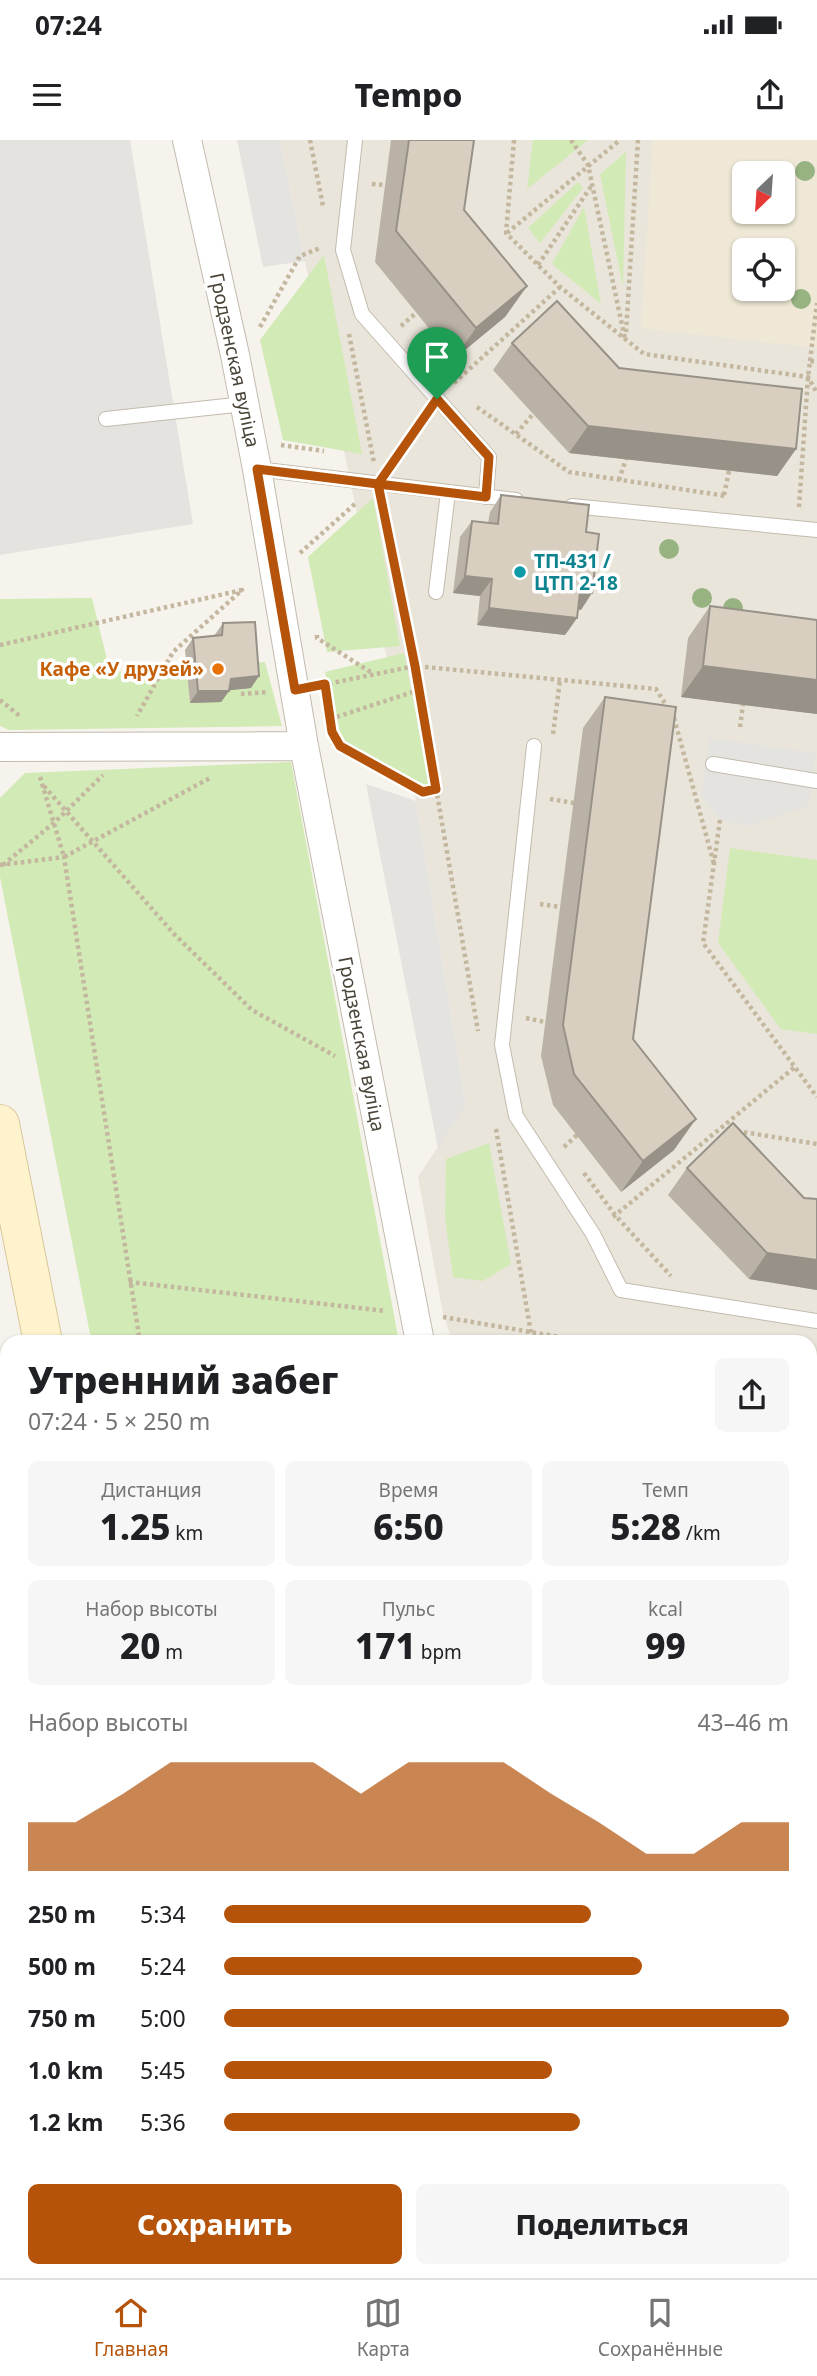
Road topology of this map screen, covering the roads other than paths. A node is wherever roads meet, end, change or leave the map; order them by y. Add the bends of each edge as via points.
1 (187, 140) edge
2 (355, 140) edge
3 (244, 404) junction
4 (106, 419) dead end
5 (257, 469) junction
6 (448, 492) junction
7 (486, 497) junction
8 (526, 501) edge
9 (554, 504) edge
10 (817, 530) edge
11 (436, 592) dead end
12 (304, 746) junction
13 (534, 746) dead end
14 (0, 747) edge
15 (713, 764) dead end
16 (817, 781) edge
17 (0, 1124) edge
18 (817, 1321) edge
19 (42, 1335) edge
20 (419, 1335) edge

1 - 3 street, Гродзенская вуліца
2 - 7 lane via 343,250 362,314 489,457
3 - 4 lane
3 - 5 street, Гродзенская вуліца
5 - 6 lane
5 - 12 street, Гродзенская вуліца via 282,691
6 - 7 lane
6 - 11 lane
7 - 8 lane
9 - 10 lane
12 - 14 street
12 - 20 street, Гродзенская вуліца
13 - 18 lane via 502,1045 516,1116 593,1234 621,1290
15 - 16 lane
17 - 19 main road

